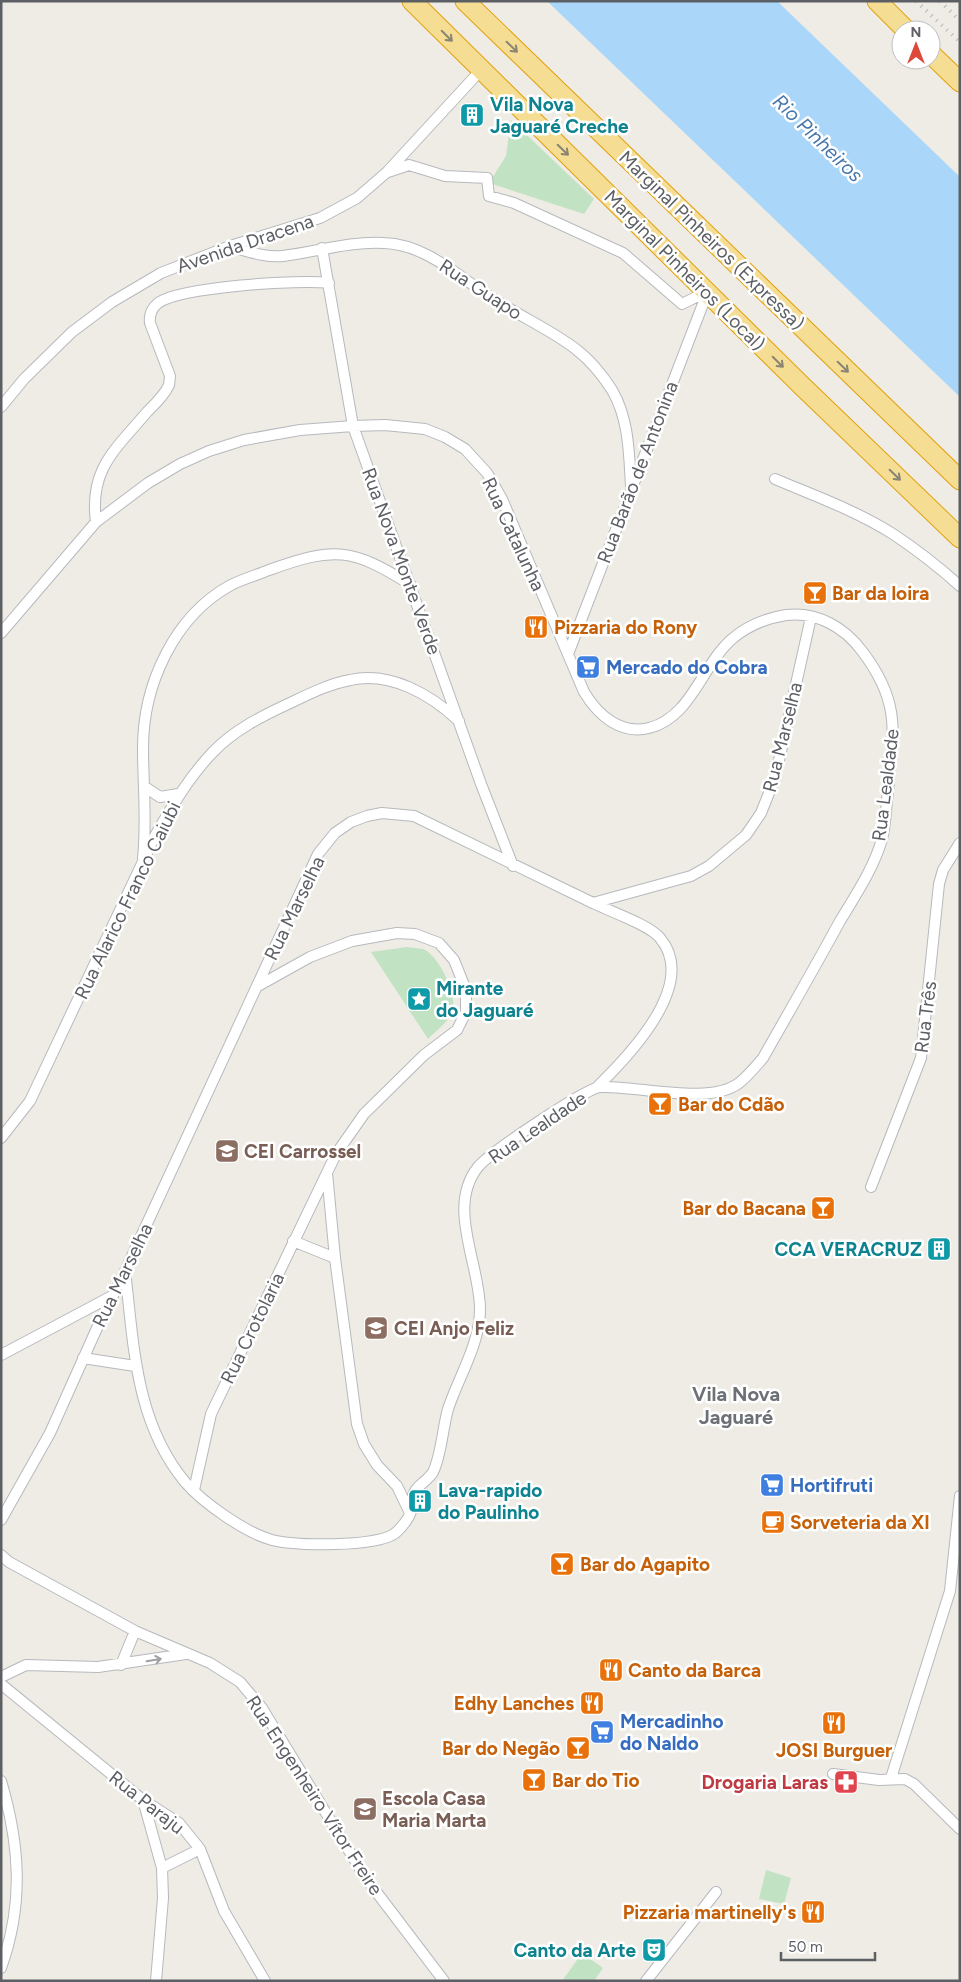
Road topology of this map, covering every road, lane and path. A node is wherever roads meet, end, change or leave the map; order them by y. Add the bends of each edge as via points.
1 (412, 1) edge
2 (465, 1) edge
3 (877, 1) edge
4 (896, 20) edge
5 (941, 64) edge
6 (481, 70) junction
7 (960, 82) edge
8 (387, 172) junction
9 (230, 246) junction
10 (322, 248) junction
11 (329, 283) junction
12 (708, 291) junction
13 (1, 407) edge
14 (353, 426) junction
15 (930, 451) junction
16 (775, 479) dead end
17 (960, 480) edge
18 (631, 486) junction
19 (960, 489) edge
20 (96, 522) junction
21 (960, 538) edge
22 (411, 585) junction
23 (960, 586) edge
24 (811, 617) junction
25 (1, 633) edge
26 (568, 654) junction
27 (459, 722) junction
28 (145, 787) junction
29 (178, 794) junction
30 (960, 843) edge
31 (142, 866) junction
32 (513, 866) junction
33 (593, 903) junction
34 (258, 986) junction
35 (598, 1087) junction
36 (1, 1138) edge
37 (327, 1172) junction
38 (871, 1187) dead end
39 (293, 1241) junction
40 (335, 1258) junction
41 (125, 1271) junction
42 (112, 1296) junction
43 (1, 1355) edge
44 (83, 1358) junction
45 (135, 1366) junction
46 (194, 1490) junction
47 (960, 1496) edge
48 (411, 1514) junction
49 (1, 1520) edge
50 (1, 1555) edge
51 (135, 1631) junction
52 (186, 1654) junction
53 (121, 1666) junction
54 (1, 1677) edge
55 (1, 1684) edge
56 (834, 1774) dead end
57 (891, 1778) junction
58 (1, 1781) edge
59 (143, 1800) junction
60 (5, 1814) edge
61 (960, 1829) edge
62 (200, 1849) junction
63 (162, 1868) junction
64 (716, 1892) dead end
65 (1, 1968) edge
66 (156, 1981) edge
67 (264, 1981) edge
68 (444, 1981) edge
69 (646, 1981) edge

1 -> 6 highway, Marginal Pinheiros (Local)
2 -> 15 highway, Marginal Pinheiros (Expressa)
3 - 4 highway
5 - 7 highway
6 - 8 street, Avenida Dracena
6 -> 12 highway, Marginal Pinheiros (Local)
8 - 9 street, Avenida Dracena via 357,198 335,211
8 - 12 street via 409,165 445,176 487,178 489,196 514,203 622,253 682,304
9 - 10 street, Rua Guapo via 281,256
9 - 13 street, Avenida Dracena via 161,273 112,302 72,332 24,379
10 - 11 street, Rua Nova Monte Verde
10 - 18 street, Rua Guapo via 384,242 417,251 577,350 599,373 620,407 628,445
11 - 14 street, Rua Nova Monte Verde
11 - 20 street via 276,282 216,289 181,295 156,304 150,323 170,376 169,385 100,473 94,492
12 - 18 street, Rua Barão de Antonina
12 -> 21 highway, Marginal Pinheiros (Local)
14 - 20 street, Rua Catalunha via 300,430 244,440 209,451 148,483
14 - 22 street, Rua Nova Monte Verde
14 - 26 street, Rua Catalunha via 425,429 445,437 477,461 502,499
15 - 17 highway, Marginal Pinheiros (Expressa)
15 - 19 highway
16 - 23 street via 858,515 892,534
18 - 26 street, Rua Barão de Antonina
20 - 25 street, Rua Catalunha
22 - 27 street, Rua Nova Monte Verde
22 - 28 street via 368,560 332,552 306,556 242,580 215,596 189,619 172,642 151,691 143,747
24 - 26 street, Rua Catalunha via 790,615 770,618 751,626 732,639 717,656 682,707 661,723 648,728 619,726 599,713 584,692
24 - 33 street, Rua Marselha via 775,778 761,813 746,834 709,866 691,876
24 - 35 street, Rua Lealdade via 831,622 852,637 876,672 891,702 894,734 882,839 868,872 763,1058 737,1085 702,1093
27 - 29 street, Rua Alarico Franco Caiubi via 439,702 407,686 372,679 352,679 322,688 243,728 214,751
27 - 32 street, Rua Nova Monte Verde
28 - 29 street via 160,797
28 - 31 street
29 - 31 street, Rua Alarico Franco Caiubi
30 - 38 street, Rua Três via 944,870 940,884 921,1058
31 - 36 street, Rua Alarico Franco Caiubi via 30,1101
32 - 33 street, Rua Marselha
32 - 34 street, Rua Marselha via 414,816 382,813 351,822 335,834 318,854
33 - 35 street via 655,933 669,954 672,969 664,1004
34 - 37 street, Rua Crotolaria via 310,957 352,941 397,933 425,936 440,943 460,973 467,1000 460,1025 364,1114
34 - 41 street, Rua Marselha
35 - 48 street, Rua Lealdade via 492,1154 479,1166 469,1183 465,1202 466,1229 478,1288 479,1330 448,1410 433,1471 414,1494
37 - 39 street, Rua Crotolaria
37 - 40 street
39 - 40 street
39 - 46 street, Rua Crotolaria via 211,1414
40 - 48 street via 357,1424 377,1466 397,1486
41 - 42 street, Rua Marselha
41 - 45 street, Rua Lealdade
42 - 43 street
42 - 44 street, Rua Marselha
44 - 45 street
44 - 49 street, Rua Marselha via 50,1433
45 - 46 street, Rua Lealdade via 142,1396 166,1457
46 - 48 street, Rua Lealdade via 241,1527 284,1542 329,1545 374,1540 394,1534
47 - 57 street via 950,1591
50 - 51 street, Rua Engenheiro Vítor Freire
51 - 52 street, Rua Engenheiro Vítor Freire
51 - 53 street
53 -> 52 street
52 - 68 street, Rua Engenheiro Vítor Freire via 210,1662 240,1682 262,1708 366,1877
53 - 54 street via 35,1664 15,1668
55 - 59 street, Rua Paraju
56 - 57 street via 879,1780
57 - 61 street via 905,1779 914,1784
58 - 60 street
59 - 62 street, Rua Paraju via 179,1823
59 - 63 street
60 - 65 street via 18,1866 17,1910
62 - 63 street
62 - 67 street, Rua Paraju via 234,1929
63 - 66 street via 163,1898
64 - 69 street

